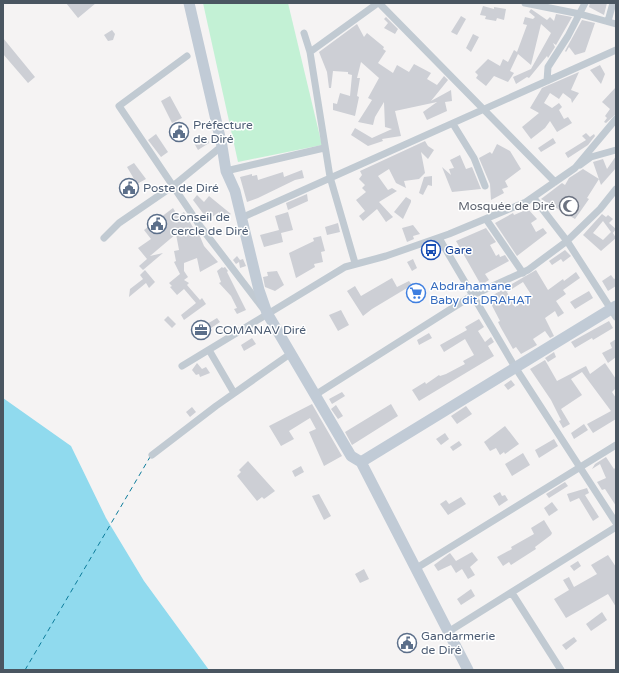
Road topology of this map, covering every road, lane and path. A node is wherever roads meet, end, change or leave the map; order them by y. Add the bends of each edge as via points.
1 (189, 3) edge
2 (378, 3) edge
3 (525, 3) edge
4 (585, 3) edge
5 (613, 3) edge
6 (558, 6) edge
7 (580, 14) junction
8 (608, 21) junction
9 (616, 24) edge
10 (304, 33) dead end
11 (616, 50) edge
12 (310, 52) junction
13 (187, 56) dead end
14 (547, 81) junction
15 (485, 109) junction
16 (616, 119) edge
17 (453, 124) junction
18 (222, 146) junction
19 (324, 148) junction
20 (616, 150) edge
21 (575, 168) junction
22 (226, 171) junction
23 (330, 177) junction
24 (555, 182) junction
25 (173, 186) junction
26 (485, 186) dead end
27 (616, 189) edge
28 (533, 197) junction
29 (241, 218) junction
30 (486, 219) junction
31 (104, 238) dead end
32 (439, 238) junction
33 (567, 241) junction
34 (355, 263) junction
35 (523, 273) junction
36 (473, 295) junction
37 (614, 311) edge
38 (267, 313) junction
39 (209, 350) junction
40 (290, 354) junction
41 (182, 366) dead end
42 (515, 367) junction
43 (234, 393) junction
44 (315, 395) junction
45 (616, 445) edge
46 (152, 455) dead end
47 (361, 462) junction
48 (580, 468) junction
49 (616, 523) edge
50 (616, 527) edge
51 (415, 569) junction
52 (512, 593) junction
53 (448, 632) junction
54 (468, 670) edge
55 (561, 670) edge

1 - 18 main road
2 - 12 street
2 - 15 street
3 - 6 street
4 - 7 street
5 - 8 street
6 - 7 street
7 - 8 street
7 - 14 street via 548,67
8 - 9 street
10 - 12 street
11 - 14 street
12 - 19 street
13 - 25 street via 119,106
14 - 15 street
15 - 17 street
15 - 24 street
16 - 21 street
17 - 23 street
17 - 26 street via 474,158
18 - 22 main road
18 - 25 street
19 - 22 street
19 - 23 street
20 - 21 street via 591,157
21 - 24 street
22 - 29 main road via 236,191
23 - 29 street
23 - 34 street
24 - 28 street
25 - 31 street via 119,223
25 - 38 street via 200,226
27 - 33 street via 600,209
28 - 30 street
28 - 33 street
29 - 38 main road
30 - 32 street
30 - 35 street
32 - 34 street via 386,256
32 - 36 street
33 - 35 street
33 - 37 street
34 - 38 street
35 - 36 street
36 - 42 street
36 - 44 street
37 - 42 main road
38 - 39 street
38 - 40 main road
39 - 41 street
39 - 43 street
40 - 43 street
40 - 44 main road
42 - 47 main road
42 - 48 street
43 - 46 street
44 - 47 main road via 351,456
45 - 48 street
47 - 51 main road
48 - 49 street
48 - 51 street
50 - 52 street
51 - 53 main road
52 - 53 street
52 - 55 street
53 - 54 main road

